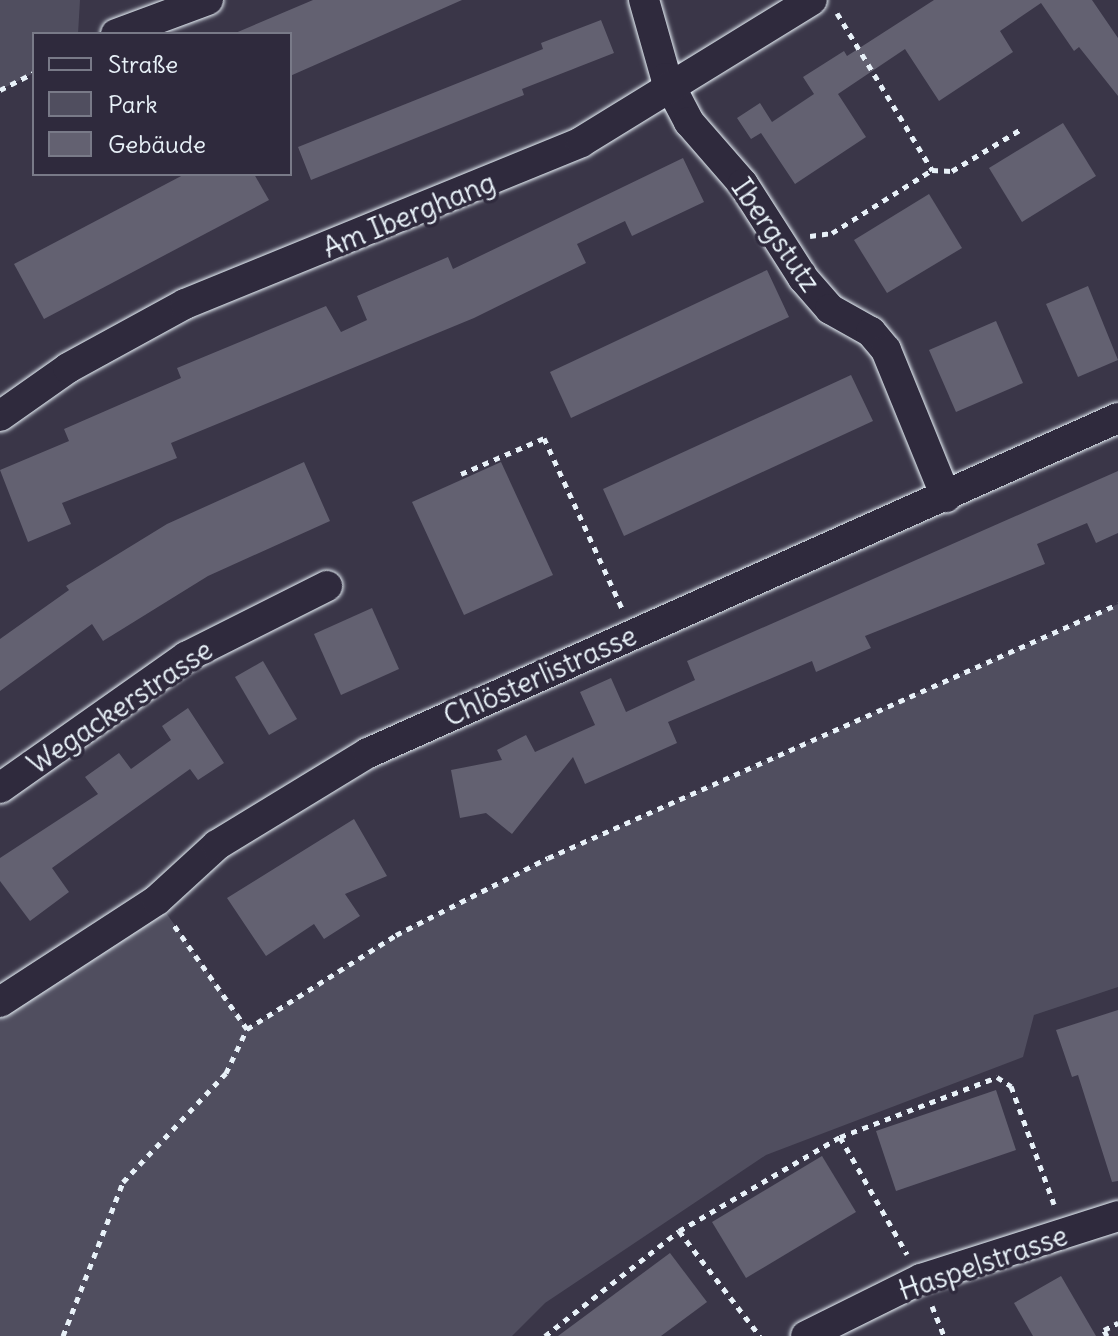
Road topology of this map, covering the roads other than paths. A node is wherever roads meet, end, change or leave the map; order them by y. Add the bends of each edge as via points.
1 (208, 0) edge
2 (644, 0) edge
3 (812, 0) edge
4 (121, 32) edge
5 (671, 90) junction
6 (0, 416) edge
7 (1118, 418) edge
8 (946, 497) junction
9 (327, 586) dead end
10 (0, 788) edge
11 (0, 1002) edge
12 (1118, 1216) edge
13 (806, 1336) edge

1 - 4 street
2 - 5 street, Ibergstutz
3 - 5 street, Am Iberghang
5 - 6 street, Am Iberghang via 581,142 475,189 185,304 68,368
5 - 8 street, Ibergstutz via 689,122 743,184 830,309 871,332 886,350
7 - 8 street, Chlösterlistrasse
8 - 11 street, Chlösterlistrasse via 368,753 217,845 157,900
9 - 10 street, Wegackerstrasse via 186,657
12 - 13 street, Haspelstrasse via 921,1279

